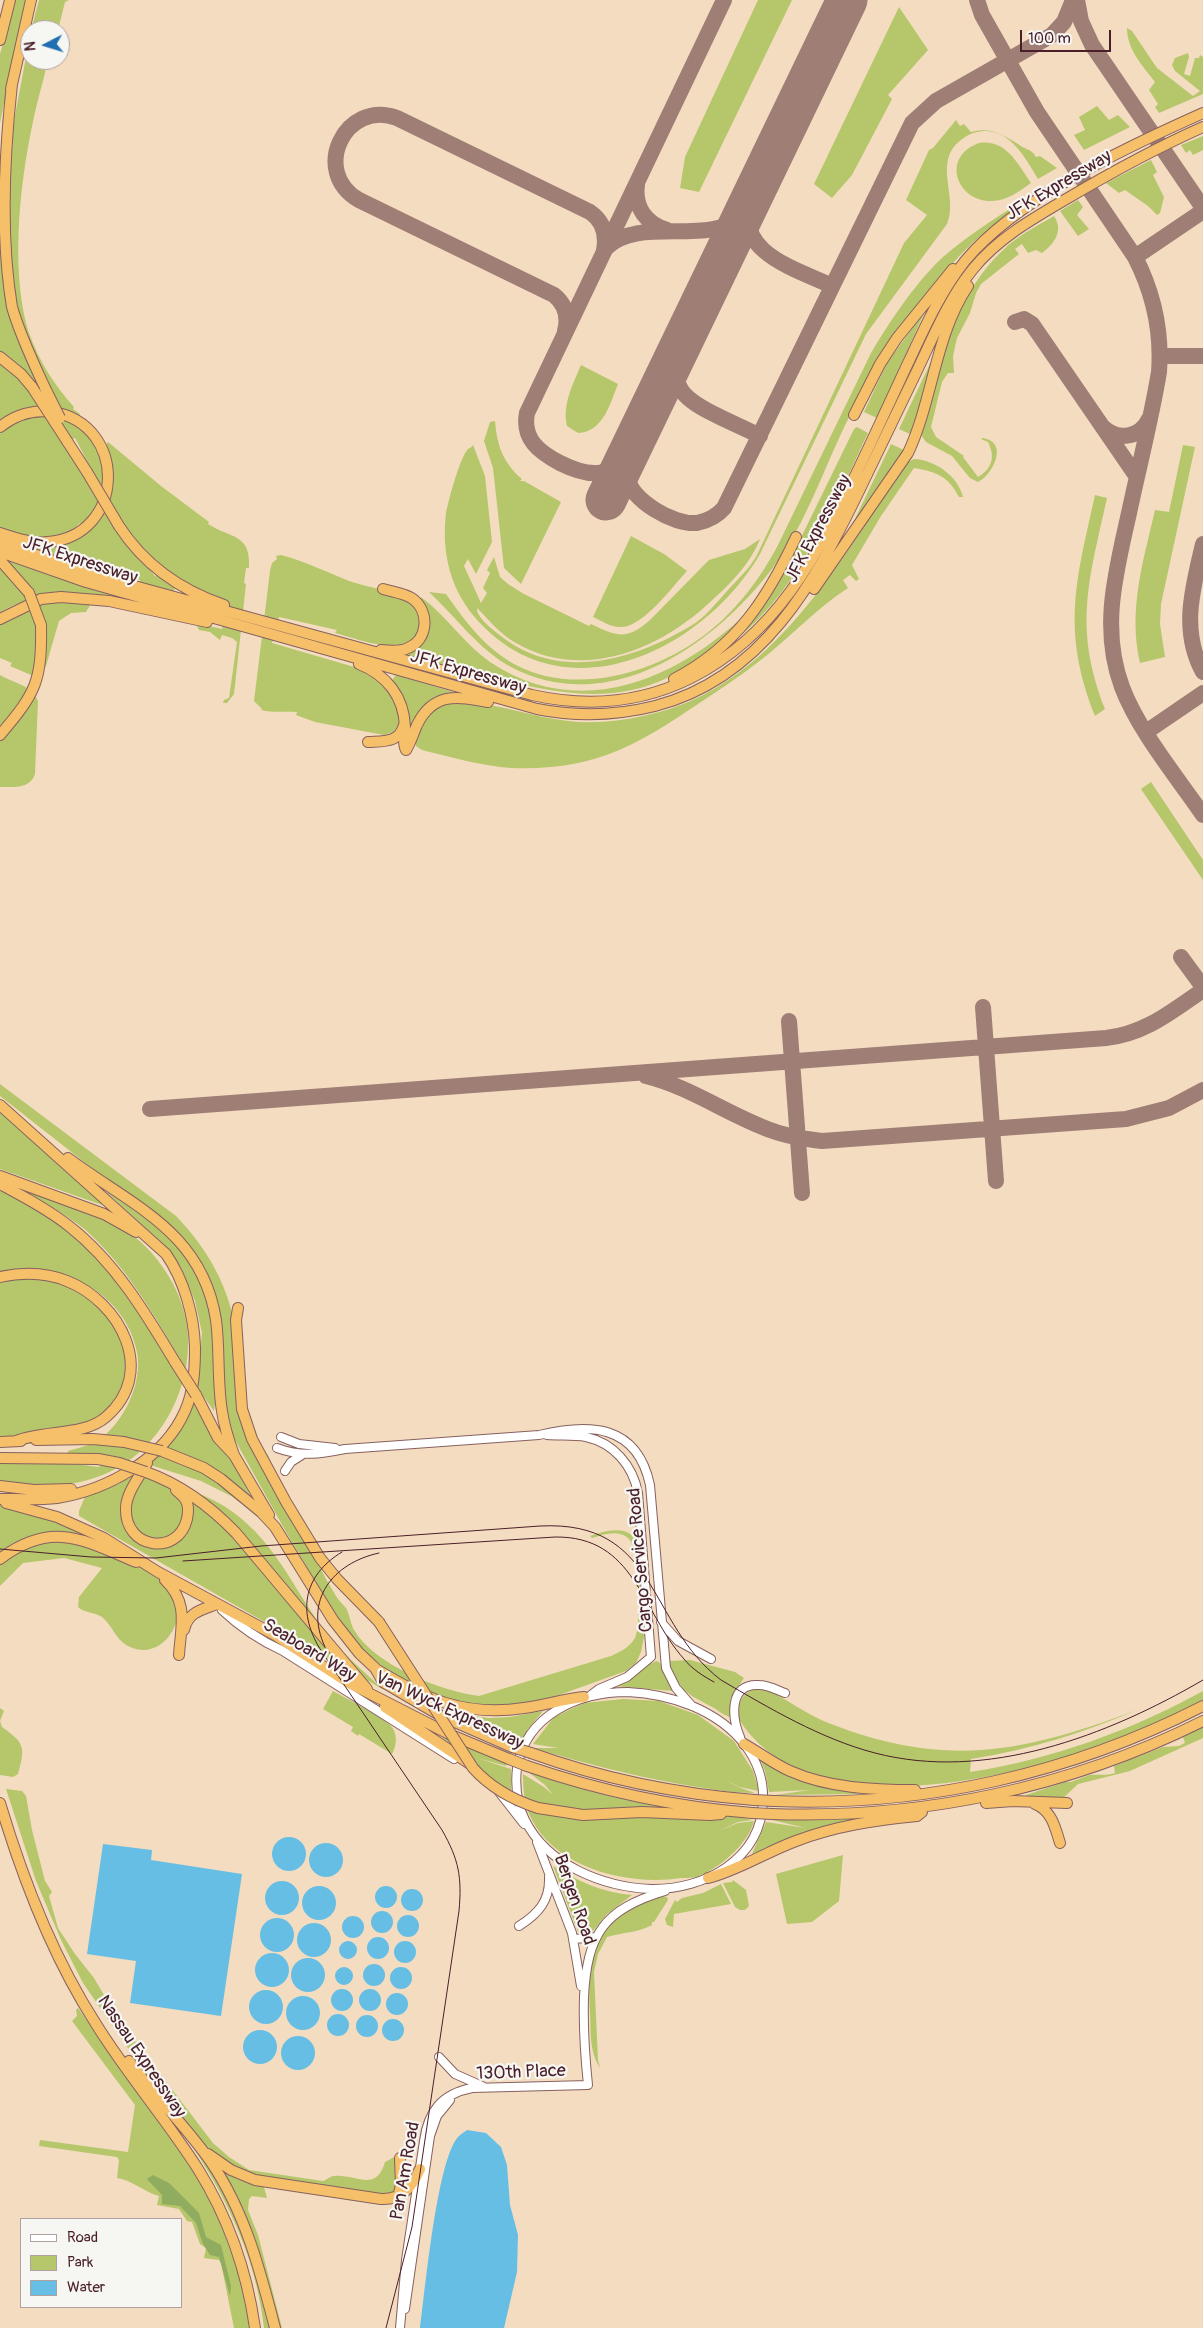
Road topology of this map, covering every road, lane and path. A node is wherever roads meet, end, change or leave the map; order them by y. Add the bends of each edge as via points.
1 (10, 0) edge
2 (31, 0) edge
3 (0, 40) edge
4 (12, 84) junction
5 (1203, 113) edge
6 (1203, 127) edge
7 (0, 146) edge
8 (1026, 224) junction
9 (978, 246) junction
10 (0, 358) edge
11 (854, 415) dead end
12 (0, 427) edge
13 (69, 440) junction
14 (0, 533) edge
15 (796, 537) dead end
16 (0, 542) edge
17 (0, 552) edge
18 (0, 560) edge
19 (383, 589) dead end
20 (230, 614) junction
21 (0, 619) edge
22 (273, 628) junction
23 (343, 645) junction
24 (314, 646) junction
25 (720, 677) junction
26 (577, 702) junction
27 (594, 716) junction
28 (405, 719) junction
29 (0, 735) edge
30 (368, 742) dead end
31 (0, 1105) edge
32 (19, 1121) junction
33 (0, 1176) edge
34 (0, 1184) edge
35 (0, 1277) edge
36 (178, 1279) junction
37 (238, 1308) dead end
38 (538, 1435) junction
39 (281, 1437) dead end
40 (16, 1441) junction
41 (0, 1442) edge
42 (160, 1448) junction
43 (277, 1448) dead end
44 (345, 1449) junction
45 (234, 1455) junction
46 (302, 1455) junction
47 (0, 1458) edge
48 (285, 1472) dead end
49 (164, 1478) junction
50 (0, 1486) edge
51 (0, 1500) edge
52 (275, 1528) junction
53 (0, 1559) edge
54 (158, 1572) junction
55 (217, 1604) junction
56 (661, 1621) junction
57 (711, 1659) dead end
58 (375, 1668) junction
59 (349, 1683) junction
60 (370, 1692) junction
61 (785, 1694) dead end
62 (587, 1697) junction
63 (692, 1706) junction
64 (1203, 1706) edge
65 (1203, 1720) edge
66 (743, 1743) junction
67 (490, 1782) junction
68 (956, 1790) junction
69 (1029, 1802) junction
70 (1067, 1803) dead end
71 (0, 1805) edge
72 (940, 1805) junction
73 (736, 1811) junction
74 (531, 1831) junction
75 (1060, 1843) dead end
76 (549, 1870) junction
77 (708, 1878) junction
78 (671, 1888) junction
79 (520, 1926) dead end
80 (596, 1937) junction
81 (574, 1939) junction
82 (66, 1973) junction
83 (584, 2008) junction
84 (439, 2057) dead end
85 (588, 2085) joint
86 (486, 2088) junction
87 (456, 2094) junction
88 (202, 2149) junction
89 (400, 2158) dead end
90 (420, 2169) junction
91 (398, 2197) junction
92 (255, 2328) edge
93 (275, 2328) edge
94 (401, 2328) edge

1 - 3 highway
2 - 4 highway
4 - 7 highway
4 - 13 highway, bridge via 2,177 4,264 14,316
5 - 9 highway, JFK Expressway via 1067,182 1013,217
6 - 8 highway, JFK Expressway via 1121,167
8 - 25 highway, JFK Expressway via 983,258 956,293 832,547 806,590 767,638
8 - 25 highway via 988,261 960,299 903,461 789,622 749,662
9 - 11 highway via 948,274 903,329 880,364
9 - 26 highway, JFK Expressway via 938,302 818,551 801,580 773,614 732,651 685,681 633,698
10 - 13 highway, bridge via 32,387
12 - 14 highway via 33,412 51,412 72,418 99,442 109,476 99,512 73,535 44,542
13 - 20 highway, bridge via 119,526 140,554 165,576
15 - 26 highway via 774,581 750,617 708,658 680,676 653,687
16 - 20 highway, JFK Expressway via 87,573
17 - 20 highway, JFK Expressway via 79,580
18 - 29 highway, bridge via 29,593 41,625 42,660 37,682 24,707
19 - 23 highway via 410,597 420,606 425,623 418,642 407,649 395,651
20 - 21 highway via 202,622 109,601 61,597 41,599
20 - 22 highway
22 - 23 highway, JFK Expressway
22 - 24 highway, JFK Expressway
23 - 26 highway, JFK Expressway via 532,695
24 - 27 highway, JFK Expressway via 537,710
24 - 28 highway via 378,673 395,692
25 - 27 highway, JFK Expressway via 660,705
27 - 28 highway via 564,719 484,701 450,698 437,702 424,713 406,750
28 - 30 highway via 402,732 396,738
31 - 32 highway
32 - 36 highway via 156,1243 169,1258
32 - 45 highway via 155,1217 191,1257 214,1311 222,1412
33 - 36 highway via 124,1224 151,1245
34 - 45 highway, bridge via 56,1216 98,1252 136,1299 196,1395 218,1438
35 - 40 highway via 42,1274 68,1281 85,1290 117,1322 128,1344 130,1359 130,1375 122,1398 106,1418 83,1428 37,1434
36 - 42 highway via 192,1322 195,1368 185,1410
37 - 73 highway, bridge via 242,1404 247,1428 320,1558 379,1622 483,1780 504,1794 538,1808 583,1815 642,1812 710,1815
38 - 44 street, Cargo Service Road
38 - 56 street, Cargo Service Road via 562,1429 600,1430 625,1440 637,1452 650,1485
38 - 62 street, Cargo Service Road via 579,1436 595,1440 619,1455 632,1472 638,1493 651,1657 627,1676
39 - 44 street, Cargo Service Road via 299,1444
40 - 41 highway, Van Wyck Expressway
40 - 42 highway, Van Wyck Expressway, bridge via 93,1439
42 - 49 highway via 126,1506 127,1523 132,1533 142,1541 168,1542 185,1527 188,1514 186,1500
42 - 50 highway via 85,1486 53,1490
42 - 51 highway via 125,1474 79,1493 55,1498
42 - 52 highway, Van Wyck Expressway via 222,1479 249,1500
43 - 46 street, Cargo Service Road
44 - 46 street, Cargo Service Road
45 - 52 highway
46 - 48 street via 291,1462
47 - 49 highway, bridge via 98,1459
49 - 60 highway via 193,1495 236,1533
51 - 54 highway, Van Wyck Expressway via 58,1517 119,1546
52 - 58 highway, Van Wyck Expressway via 336,1625
53 - 54 highway via 18,1546 39,1539 73,1537
54 - 55 highway, Van Wyck Expressway
54 - 55 highway via 174,1588 181,1603 179,1655 187,1619 195,1612
55 - 59 highway, Van Wyck Expressway via 275,1635
55 - 67 street, Seaboard Way via 240,1627 264,1643 282,1651
56 - 57 street via 678,1640
56 - 63 street, Cargo Service Road via 670,1679
58 - 62 highway via 423,1696 474,1710 513,1710
58 - 68 highway, Van Wyck Expressway, bridge via 384,1682 416,1703 470,1730 584,1770 649,1786 774,1801 868,1800
59 - 60 highway, Van Wyck Expressway
59 - 67 highway via 461,1757
60 - 73 highway, Van Wyck Expressway, bridge via 449,1734 527,1766 626,1794
61 - 66 street via 757,1684 748,1686 739,1694 732,1714
62 - 63 street via 639,1693 666,1697
62 - 74 street, Bergen Road via 559,1708 545,1718 522,1749 517,1793 520,1809
63 - 66 street via 721,1722
64 - 68 highway, Van Wyck Expressway via 1084,1757
65 - 72 highway, Van Wyck Expressway via 1136,1752 1074,1774 1004,1793
66 - 68 highway via 789,1771 826,1782 882,1789
66 - 77 street via 761,1779 761,1817 744,1852 728,1867
67 - 74 street, Seaboard Way
69 - 70 highway
69 - 72 highway
69 - 75 highway via 1048,1812
71 - 82 highway, Nassau Expressway via 30,1894
72 - 73 highway, Van Wyck Expressway, bridge via 857,1814
72 - 77 highway via 917,1816 862,1823 813,1835 733,1872
74 - 76 street, Bergen Road
74 - 78 street, Seaboard Way via 556,1857 594,1878 627,1886
76 - 79 street via 549,1890 543,1905
76 - 81 street, Bergen Road
77 - 78 street
78 - 80 street, Bergen Road via 621,1910
80 - 81 street
80 - 83 street, Bergen Road via 587,1959
81 - 83 street, Bergen Road
82 - 88 highway via 133,2066
82 - 92 highway, Nassau Expressway via 95,2024 184,2148 215,2200 243,2272
83 - 85 street, Bergen Road
84 - 86 street via 460,2077
85 - 86 street, 130th Place
86 - 87 street, 130th Place
87 - 90 street, Pan Am Road via 438,2104 429,2118
87 - 94 street, Pan Am Road via 437,2116 430,2136
88 - 91 highway via 238,2173 261,2181 380,2199
88 - 93 highway via 225,2185 243,2223
89 - 91 highway via 402,2185
90 - 91 highway via 408,2189
90 - 94 street, Pan Am Road via 405,2269

